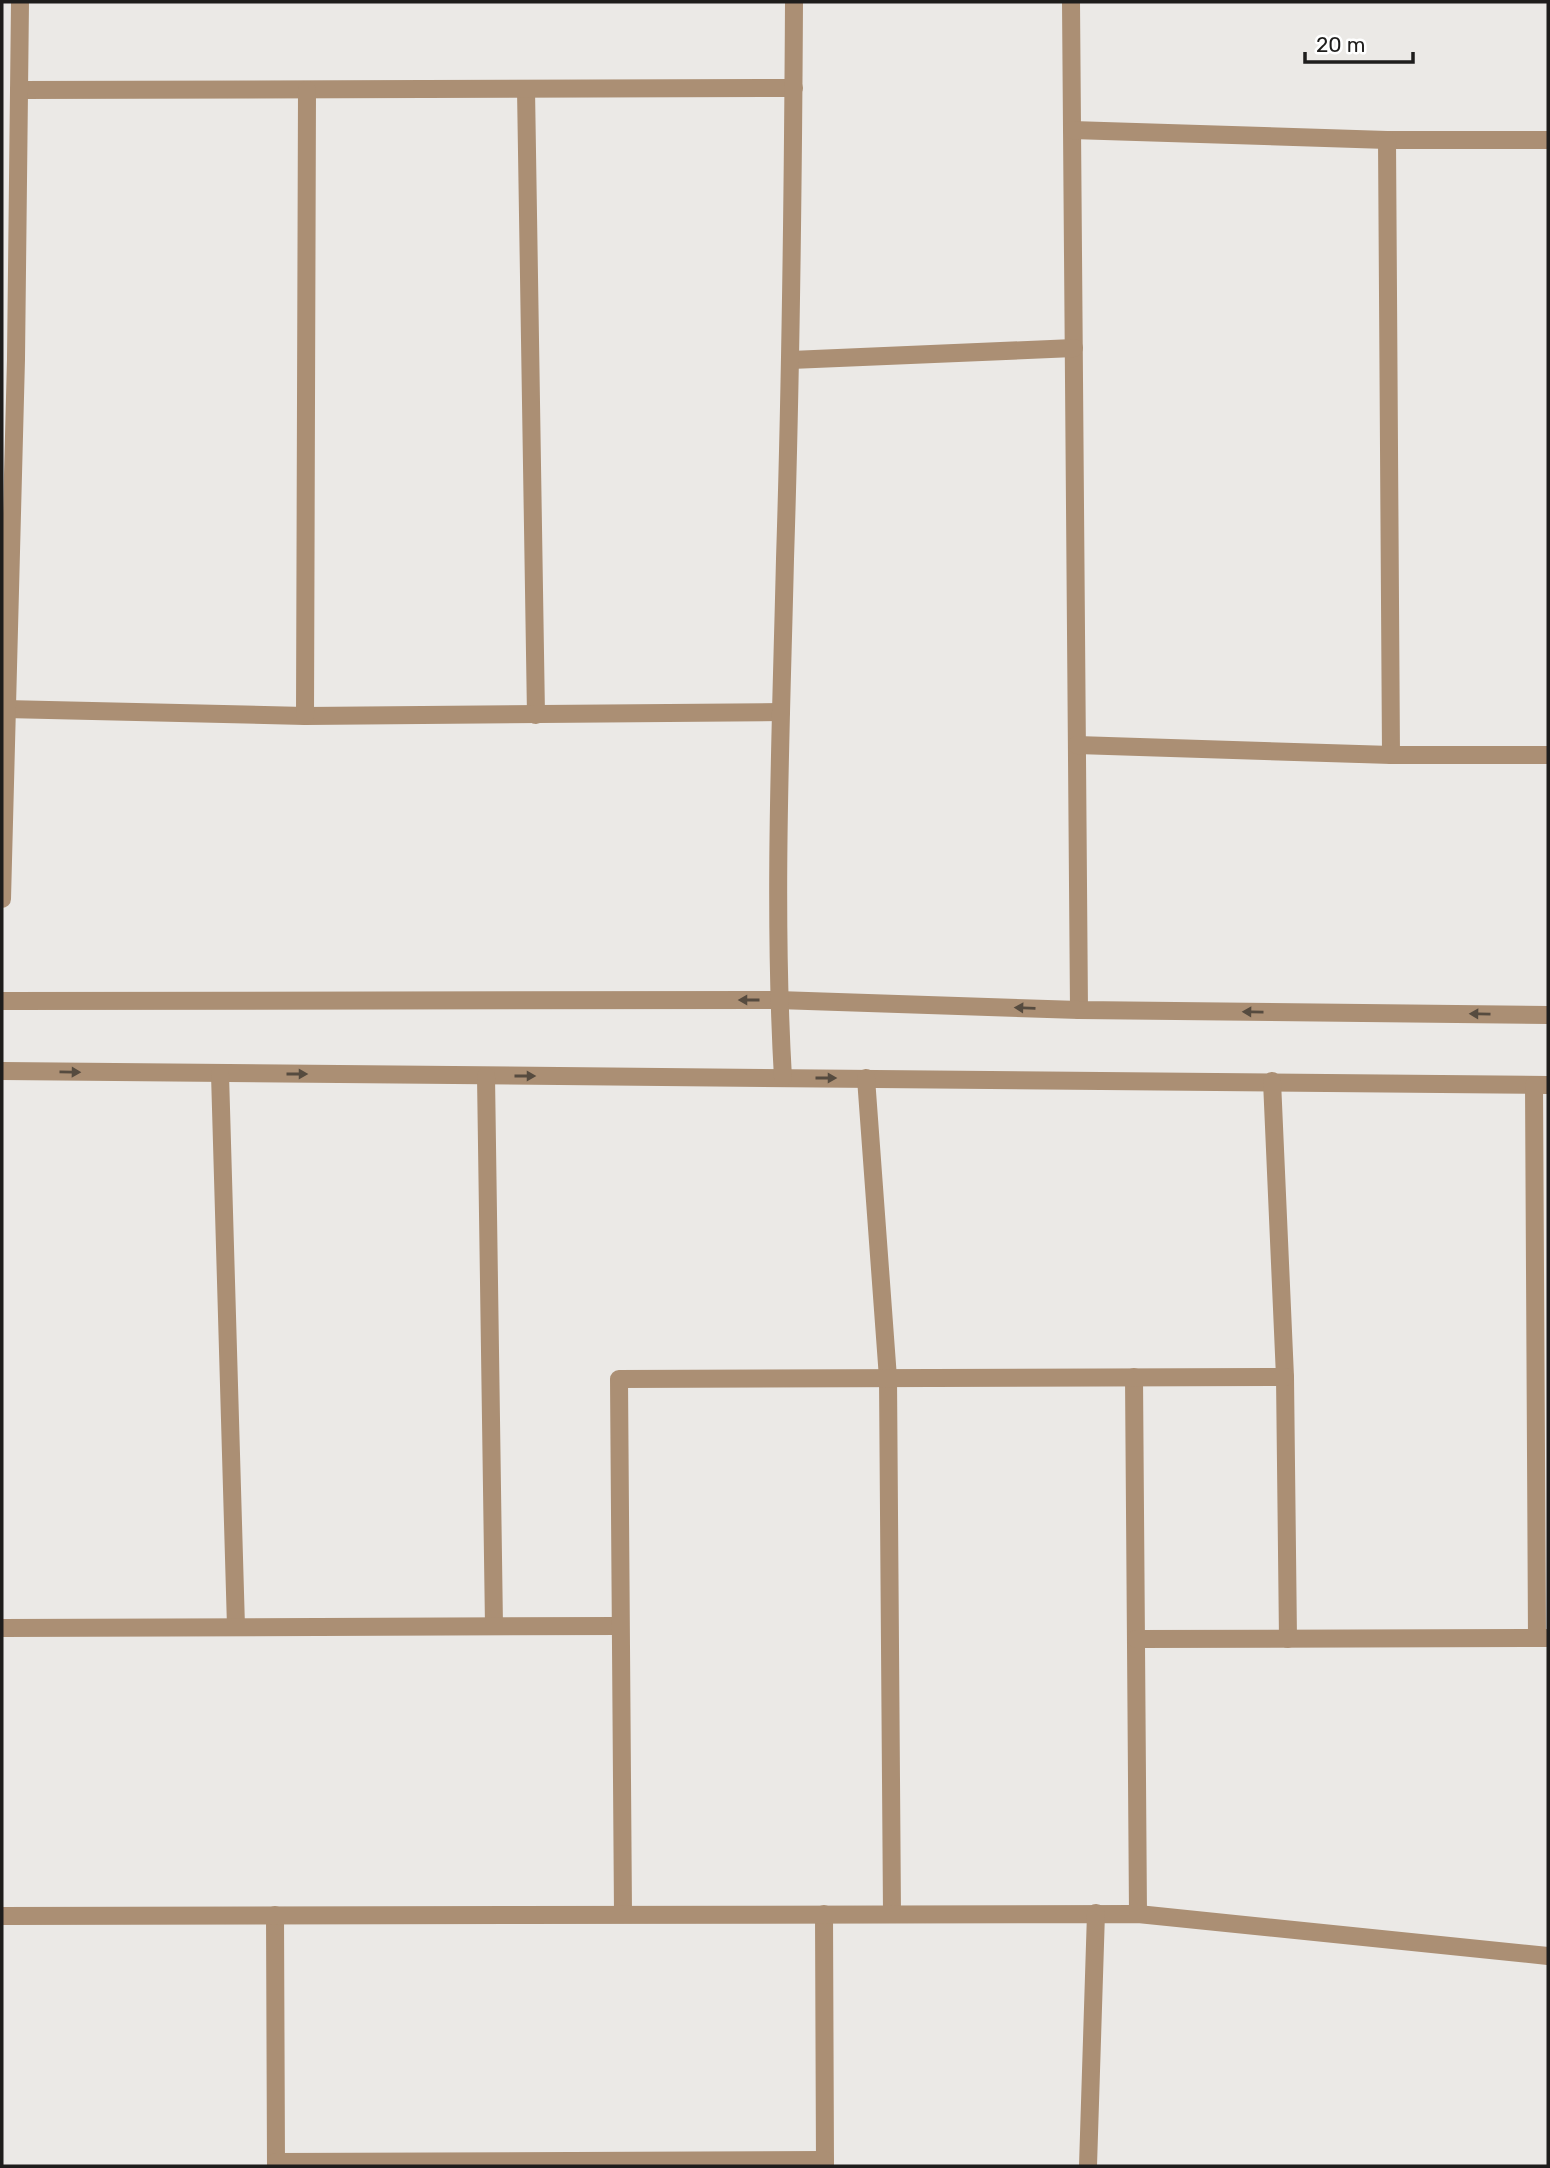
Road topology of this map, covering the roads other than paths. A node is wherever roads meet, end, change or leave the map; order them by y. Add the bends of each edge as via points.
1 (19, 2) edge
2 (794, 2) edge
3 (1071, 2) edge
4 (526, 89) junction
5 (794, 89) junction
6 (19, 90) junction
7 (307, 90) junction
8 (1072, 130) junction
9 (1387, 140) junction
10 (1548, 140) edge
11 (1074, 348) junction
12 (9, 359) edge
13 (791, 360) junction
14 (5, 709) junction
15 (781, 712) junction
16 (536, 715) junction
17 (305, 716) junction
18 (1077, 745) junction
19 (1391, 755) junction
20 (1548, 755) edge
21 (2, 899) edge
22 (778, 1000) junction
23 (2, 1001) edge
24 (1079, 1010) junction
25 (1548, 1015) edge
26 (2, 1071) edge
27 (220, 1074) junction
28 (486, 1076) junction
29 (783, 1078) junction
30 (866, 1078) junction
31 (1272, 1081) junction
32 (1541, 1085) edge
33 (1134, 1377) junction
34 (1286, 1377) junction
35 (888, 1378) junction
36 (494, 1626) junction
37 (620, 1626) junction
38 (236, 1627) junction
39 (2, 1628) edge
40 (1136, 1639) junction
41 (1288, 1639) junction
42 (1542, 1639) edge
43 (1096, 1913) junction
44 (623, 1914) junction
45 (824, 1914) junction
46 (892, 1914) junction
47 (1138, 1914) junction
48 (2, 1916) edge
49 (275, 1916) junction
50 (1548, 1956) edge
51 (825, 2163) edge
52 (276, 2164) edge
53 (550, 2164) edge
54 (1088, 2166) edge

1 - 6 street
2 - 5 street
3 - 8 street
4 - 5 street
4 - 7 street
4 - 16 street
5 - 13 street
6 - 7 street
6 - 12 street
7 - 17 street
8 - 9 street
8 - 11 street
9 - 10 street
9 - 19 street
11 - 13 street
11 - 18 street
12 - 14 street
13 - 15 street
14 - 17 street
14 - 21 street
15 - 16 street
15 - 22 street
16 - 17 street
18 - 19 street
18 - 24 street
19 - 20 street
22 -> 23 street
24 -> 22 street
22 - 29 street
25 -> 24 street
26 -> 27 street
27 -> 28 street
27 - 38 street
28 -> 29 street
28 - 36 street
29 -> 30 street
30 - 31 street
30 - 35 street
31 - 32 street
31 - 34 street
32 - 42 street
33 - 34 street
33 - 35 street
33 - 40 street
34 - 41 street
35 - 37 street via 619,1378
35 - 46 street
36 - 37 street
36 - 38 street
37 - 44 street
38 - 39 street
40 - 41 street
40 - 47 street
41 - 42 street
43 - 46 street
43 - 47 street
43 - 54 street
44 - 45 street
44 - 49 street
45 - 46 street
45 - 51 street
47 - 50 street
48 - 49 street
49 - 52 street
51 - 53 street
52 - 53 street

